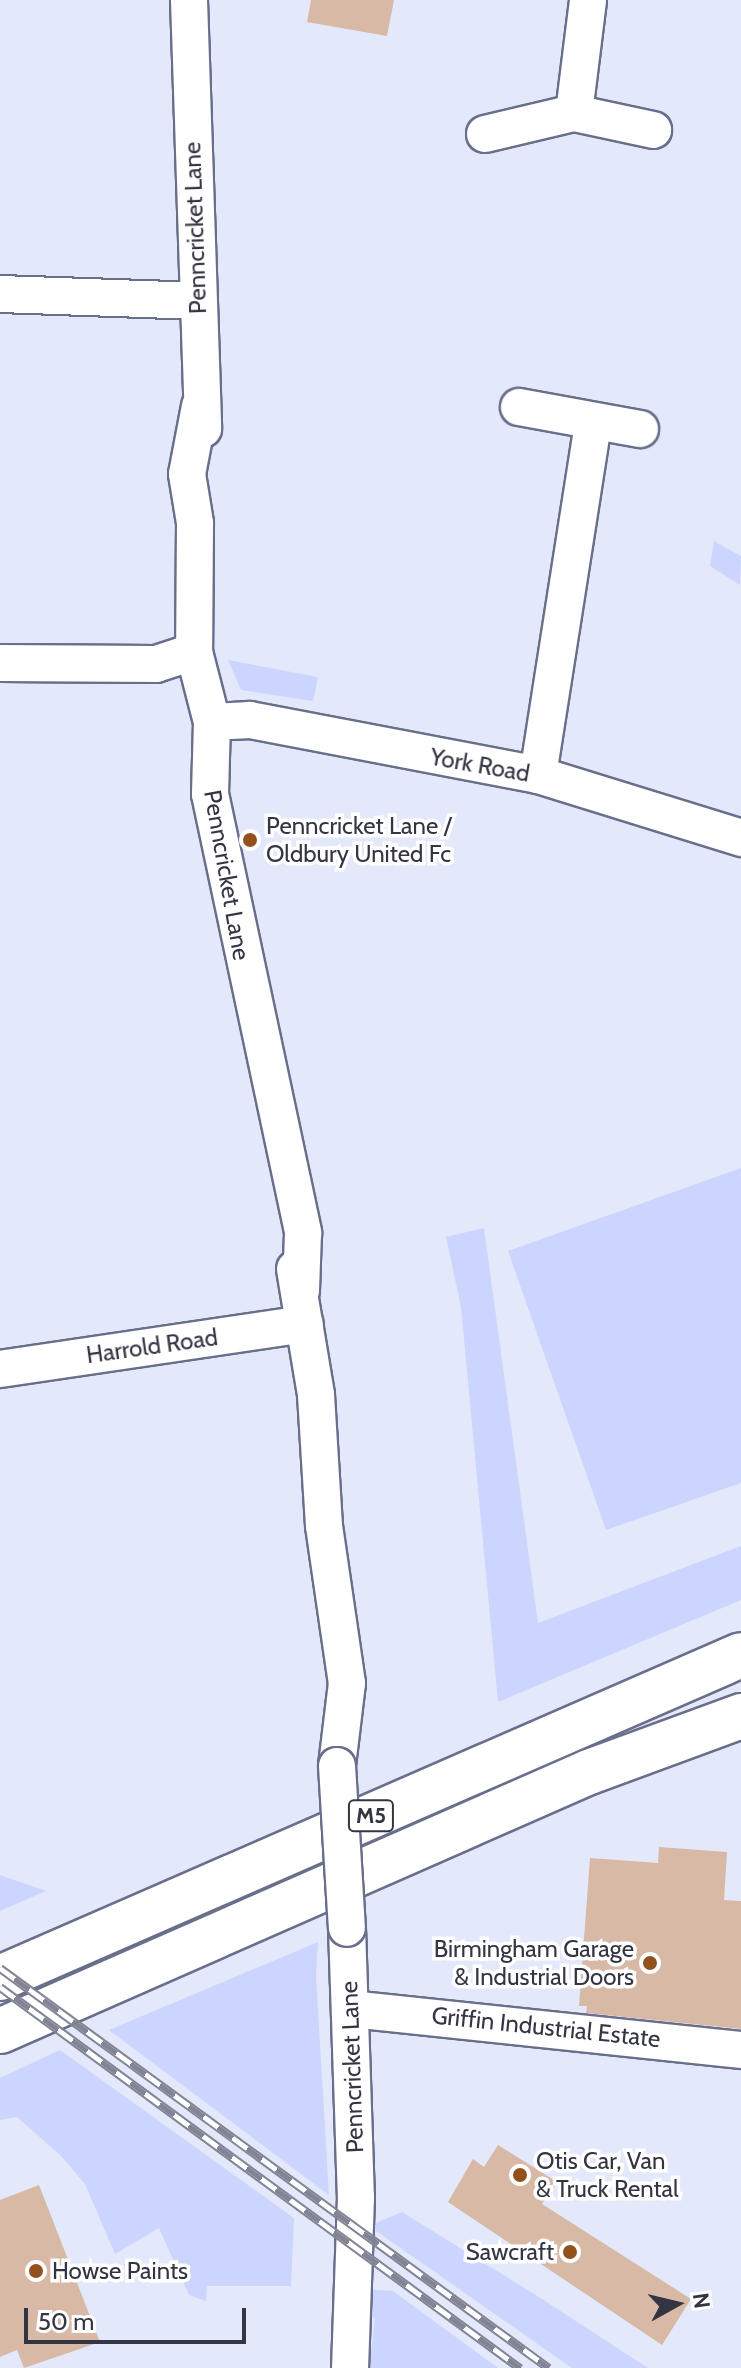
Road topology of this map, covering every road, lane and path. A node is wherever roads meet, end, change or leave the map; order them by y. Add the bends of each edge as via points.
1 (177, 0) edge
2 (189, 0) edge
3 (588, 0) edge
4 (187, 49) junction
5 (574, 113) junction
6 (653, 130) dead end
7 (485, 134) dead end
8 (0, 294) edge
9 (198, 301) junction
10 (519, 407) dead end
11 (593, 422) junction
12 (640, 429) dead end
13 (194, 652) junction
14 (0, 663) edge
15 (212, 722) junction
16 (538, 775) junction
17 (741, 838) edge
18 (303, 1307) junction
19 (0, 1369) edge
20 (741, 1655) edge
21 (741, 1716) edge
22 (0, 1978) edge
23 (351, 2009) junction
24 (0, 2031) edge
25 (741, 2050) edge
26 (350, 2368) edge

1 - 4 street, Penncricket Lane
2 - 4 street, Penncricket Lane
3 - 5 street
4 - 9 street, Penncricket Lane
5 - 6 street
5 - 7 street
8 - 9 street
9 - 13 street, Penncricket Lane via 200,406 187,474 195,523
10 - 11 street
11 - 12 street
11 - 16 street
13 - 14 street via 156,664
13 - 15 street, Penncricket Lane
15 - 16 street, York Road via 250,720
15 - 18 street, Penncricket Lane via 210,794 219,853 286,1177 303,1233
16 - 17 street, York Road
18 - 19 street, Harrold Road
18 - 23 street, Penncricket Lane, bridge via 324,1526 347,1683 337,1766
20 - 22 highway, M5
21 - 24 highway, M5 via 589,1772
23 - 25 street, Griffin Industrial Estate
23 - 26 street, Penncricket Lane via 356,2197

